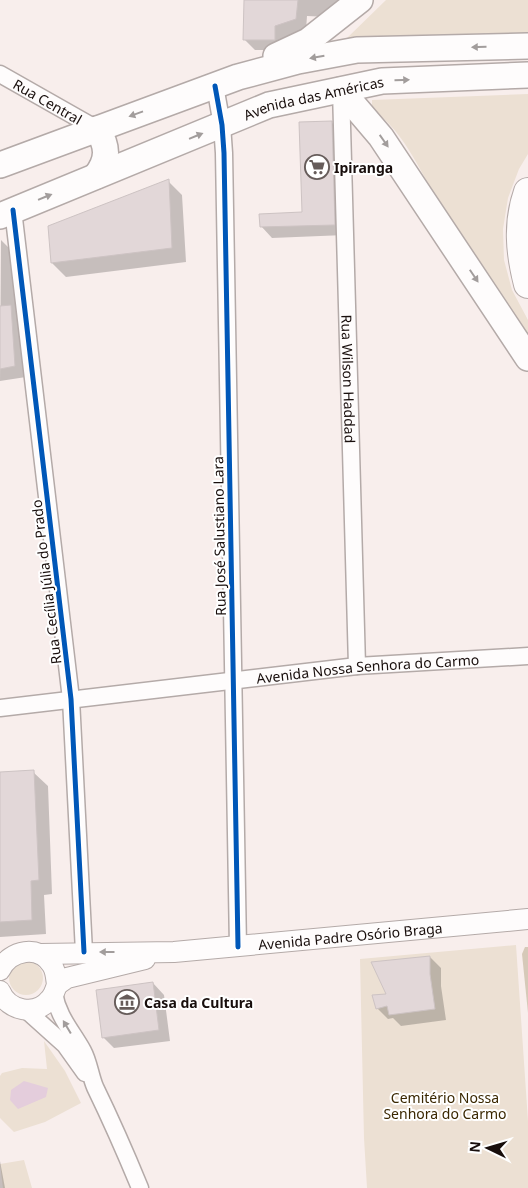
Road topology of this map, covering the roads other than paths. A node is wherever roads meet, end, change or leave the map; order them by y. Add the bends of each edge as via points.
1 (360, 0) edge
2 (528, 46) edge
3 (0, 74) edge
4 (528, 76) edge
5 (238, 77) junction
6 (215, 86) junction
7 (342, 90) junction
8 (222, 125) junction
9 (96, 129) junction
10 (0, 165) edge
11 (96, 176) junction
12 (528, 192) edge
13 (7, 213) edge
14 (528, 284) edge
15 (528, 358) edge
16 (528, 656) edge
17 (357, 666) junction
18 (233, 681) junction
19 (71, 699) junction
20 (0, 708) edge
21 (528, 919) edge
22 (238, 946) junction
23 (84, 952) junction
24 (174, 952) junction
25 (40, 954) junction
26 (7, 955) edge
27 (0, 970) edge
28 (55, 989) junction
29 (2, 998) edge
30 (26, 1010) junction
31 (95, 1087) junction
32 (140, 1188) edge

1 - 5 main road via 308,41
2 -> 5 main road via 357,50
3 - 9 street, Rua Central
7 -> 4 main road, Avenida das Américas via 382,81
5 - 6 main road
6 - 8 street, Rua José Salustiano Lara
6 -> 9 main road
7 - 8 main road, Avenida das Américas via 269,105
7 -> 15 main road via 381,136
7 - 17 street, Rua Wilson Haddad
11 -> 8 main road, Avenida das Américas
8 - 18 street, Rua José Salustiano Lara
9 - 10 main road
9 - 11 main road via 104,140 106,153 105,164
13 -> 11 main road, Avenida das Américas
12 - 14 highway via 520,230
13 - 19 street, Rua Cecília Júlia do Prado
16 - 17 street, Avenida Nossa Senhora do Carmo
17 - 18 street, Avenida Nossa Senhora do Carmo
18 - 19 street, Avenida Nossa Senhora do Carmo
18 - 22 street, Rua José Salustiano Lara
19 - 20 street, Avenida Nossa Senhora do Carmo
19 - 23 street, Rua Cecília Júlia do Prado
21 - 22 street, Avenida Padre Osório Braga
22 - 24 street, Avenida Padre Osório Braga
24 -> 23 street, Avenida Padre Osório Braga
23 - 25 street, Avenida Padre Osório Braga
24 - 28 street, Avenida Padre Osório Braga via 67,978
25 - 26 street, Avenida Padre Osório Braga
25 - 28 street via 52,964
26 - 27 street via 8,959
28 - 30 street, Avenida Padre Osório Braga via 43,1006
31 -> 28 street via 83,1052 66,1028 56,1006
29 - 30 street via 12,1006
30 - 31 street via 65,1045
31 - 32 street

